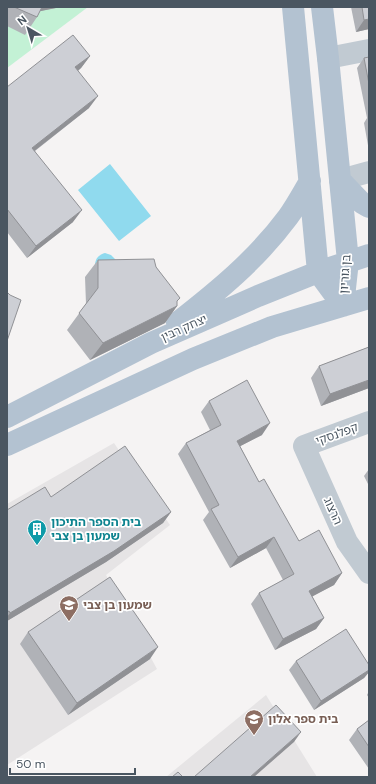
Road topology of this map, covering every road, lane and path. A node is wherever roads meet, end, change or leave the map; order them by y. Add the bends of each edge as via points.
1 (293, 7) edge
2 (322, 7) edge
3 (369, 50) edge
4 (328, 58) junction
5 (369, 172) edge
6 (340, 180) junction
7 (310, 181) junction
8 (369, 207) edge
9 (369, 255) edge
10 (348, 261) junction
11 (318, 272) junction
12 (369, 298) edge
13 (343, 306) junction
14 (151, 343) junction
15 (7, 417) edge
16 (369, 422) edge
17 (7, 445) edge
18 (304, 446) joint
19 (369, 572) edge

1 - 7 main road
2 - 4 main road, בן גוריון
3 - 4 street
4 - 6 main road, בן גוריון
5 - 6 street
6 - 8 main road
6 - 10 main road, בן גוריון
7 - 11 main road
7 - 14 main road via 288,217 246,266
9 - 10 main road, יצחק רבין
10 - 11 main road, יצחק רבין
10 - 13 main road, בן גוריון
11 - 13 main road, בן גוריון
11 - 14 main road, יצחק רבין
12 - 13 main road
13 - 17 main road via 272,327 193,358
14 - 15 main road, יצחק רבין
16 - 18 street, קפלנסקי
18 - 19 street, הרצוג via 347,542

